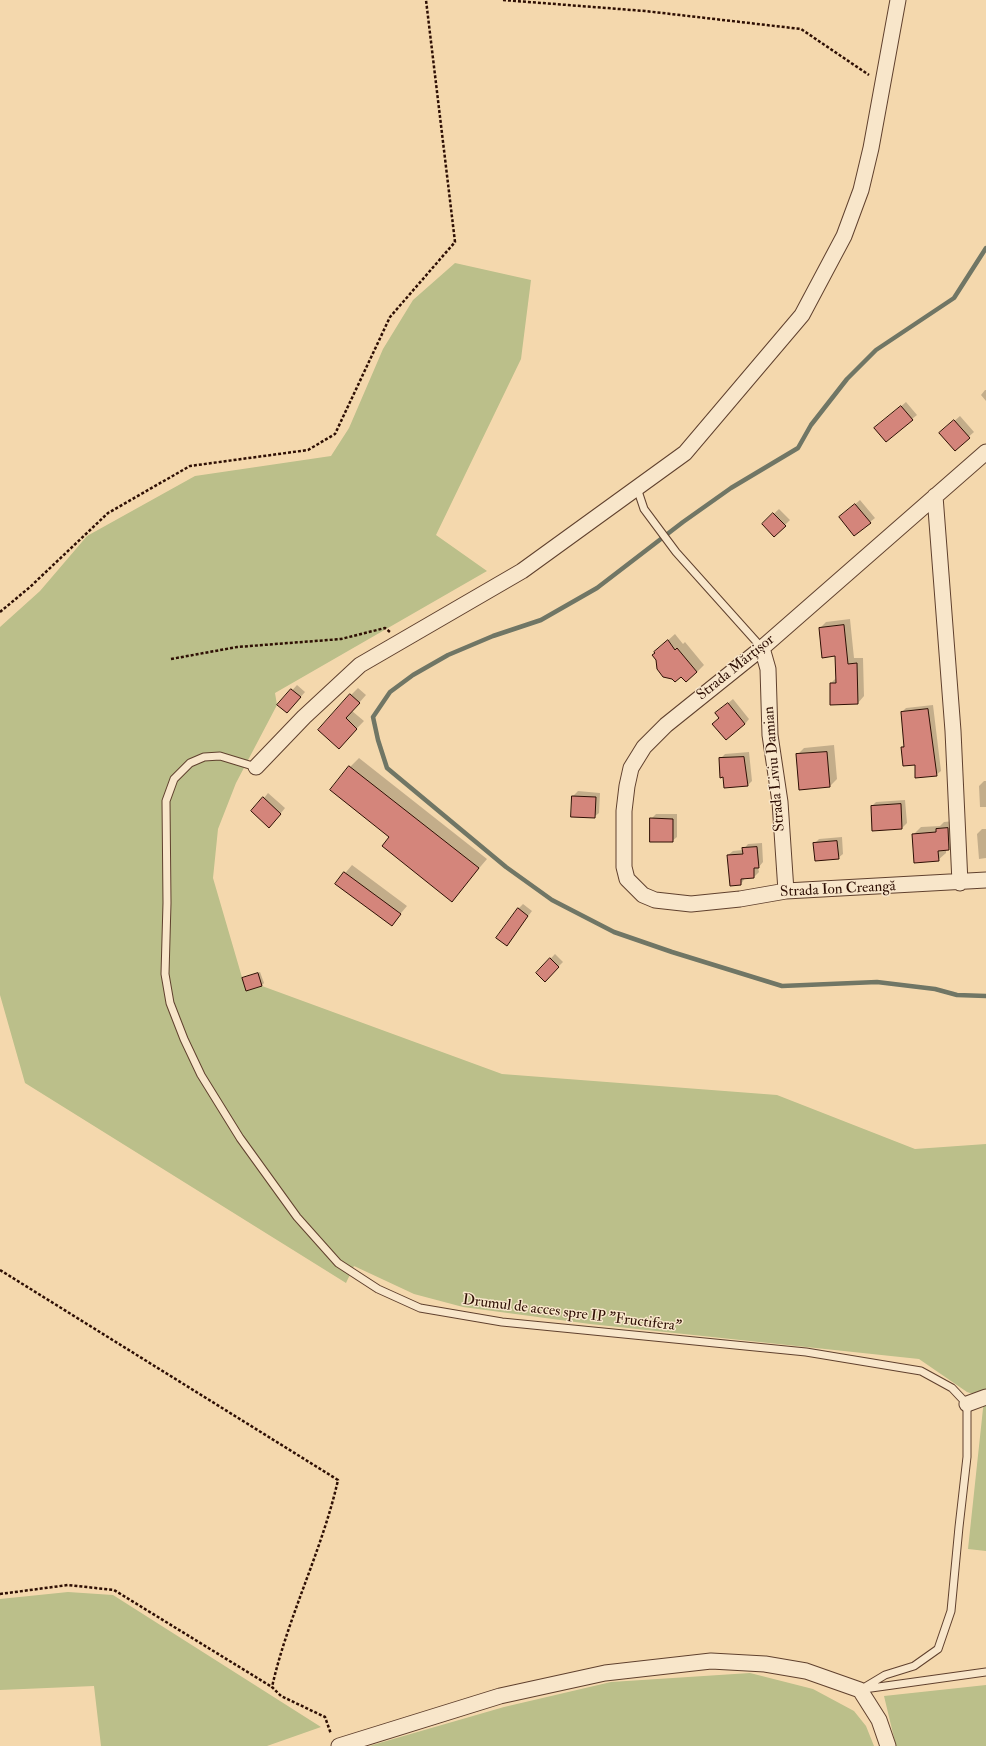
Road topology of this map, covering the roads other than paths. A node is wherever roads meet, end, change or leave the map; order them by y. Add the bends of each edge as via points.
1 (898, 0) edge
2 (986, 452) edge
3 (637, 487) junction
4 (935, 496) junction
5 (762, 648) junction
6 (256, 767) joint
7 (986, 880) edge
8 (960, 883) junction
9 (786, 891) junction
10 (691, 904) joint
11 (986, 1397) edge
12 (967, 1404) junction
13 (986, 1672) edge
14 (860, 1690) junction
15 (336, 1742) edge
16 (888, 1746) edge

1 - 3 street via 861,190 844,236 802,315 685,452
2 - 4 street, Strada Mărțișor
3 - 5 lane via 644,509 654,524
3 - 6 street via 522,571 360,665 304,716
4 - 5 street, Strada Mărțișor
4 - 8 street via 953,731
5 - 9 street, Strada Liviu Damian via 768,669 770,735 780,802
5 - 10 street, Strada Mărțișor via 666,725 644,747 630,768 624,811 624,867 627,879 643,895 655,900
6 - 12 lane, Drumul de acces spre IP "Fructifera" via 220,756 204,757 190,763 174,779 166,801 165,974 170,1003 201,1075 240,1138 293,1211 338,1263 378,1289 420,1308 502,1322 806,1352 921,1371 952,1388
7 - 8 street, Strada Ion Creangă
8 - 9 street, Strada Ion Creangă
9 - 10 street, Strada Ion Creangă via 740,900
11 - 12 street
12 - 14 lane via 967,1457 951,1611 938,1649 914,1666 885,1675
13 - 14 lane
14 - 15 street via 806,1671 765,1664 703,1662 606,1673 500,1696
14 - 16 street via 879,1720

